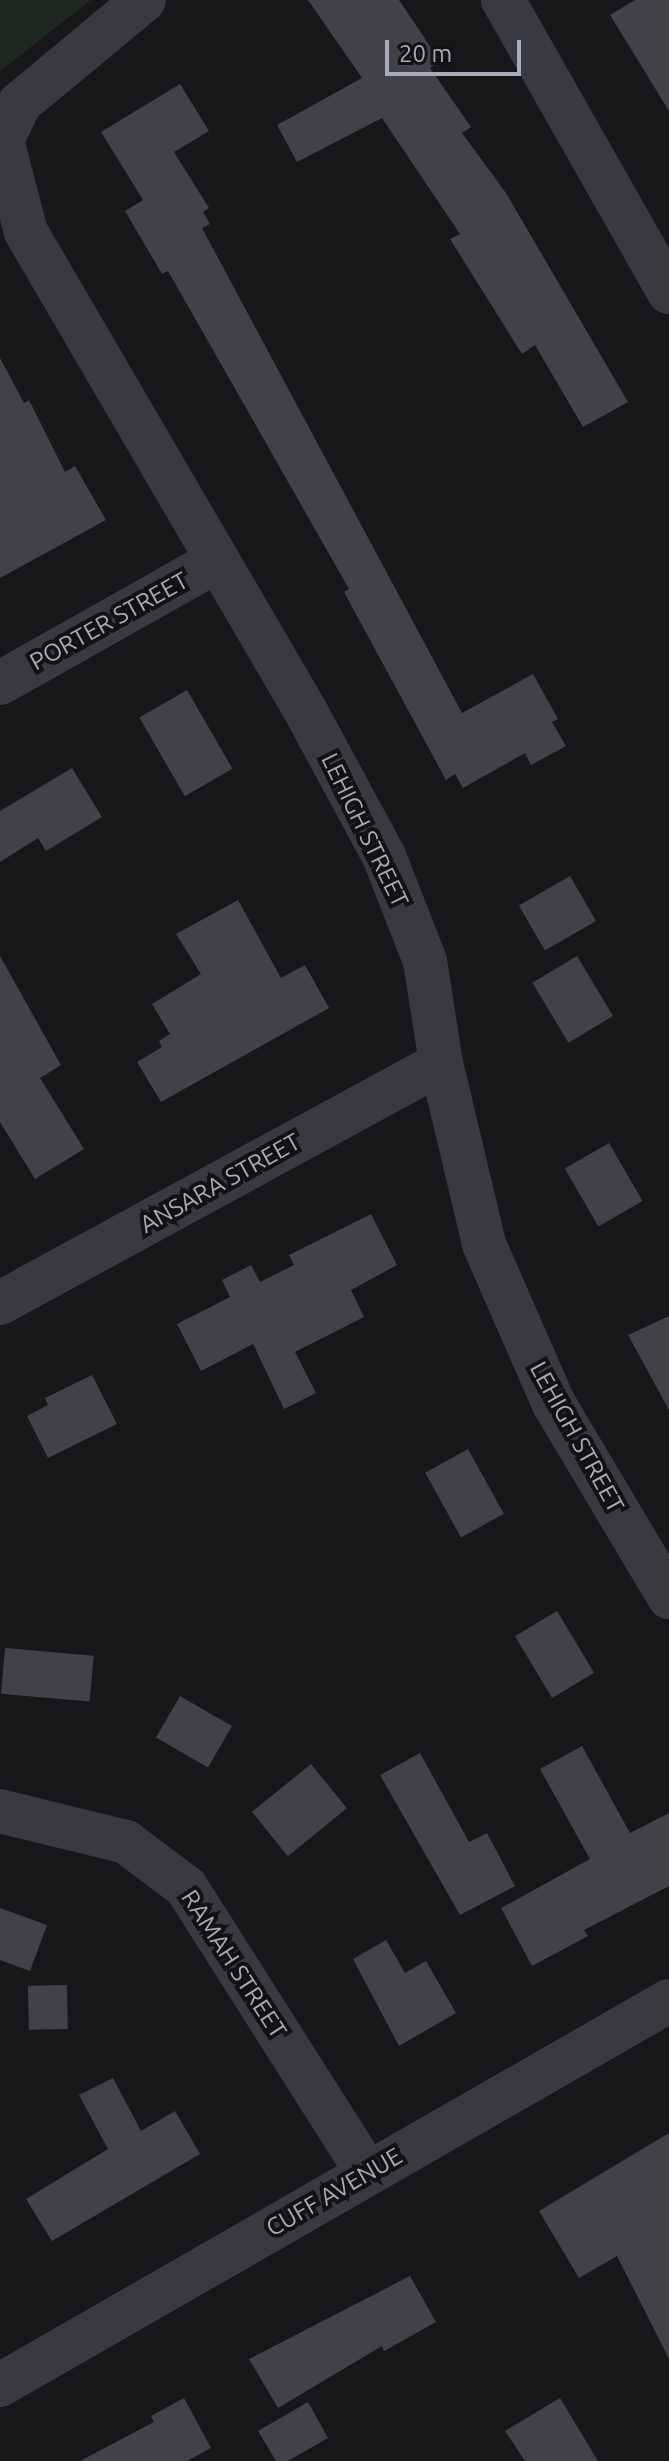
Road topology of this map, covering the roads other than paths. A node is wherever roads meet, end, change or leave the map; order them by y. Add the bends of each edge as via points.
1 (144, 0) edge
2 (503, 0) edge
3 (669, 292) edge
4 (218, 560) junction
5 (0, 683) edge
6 (441, 1063) junction
7 (0, 1303) edge
8 (669, 1597) edge
9 (0, 1811) edge
10 (669, 2001) edge
11 (367, 2172) junction
12 (0, 2385) edge

1 - 4 street, LEHIGH STREET via 20,103 2,140 26,232
2 - 3 street
4 - 5 street, PORTER STREET
4 - 6 street, LEHIGH STREET via 384,856 425,961
6 - 7 street, ANSARA STREET
6 - 8 street, LEHIGH STREET via 484,1244 554,1404
9 - 11 street, RAMAH STREET via 126,1842 186,1887
10 - 11 street, CUFF AVENUE
11 - 12 street, CUFF AVENUE

